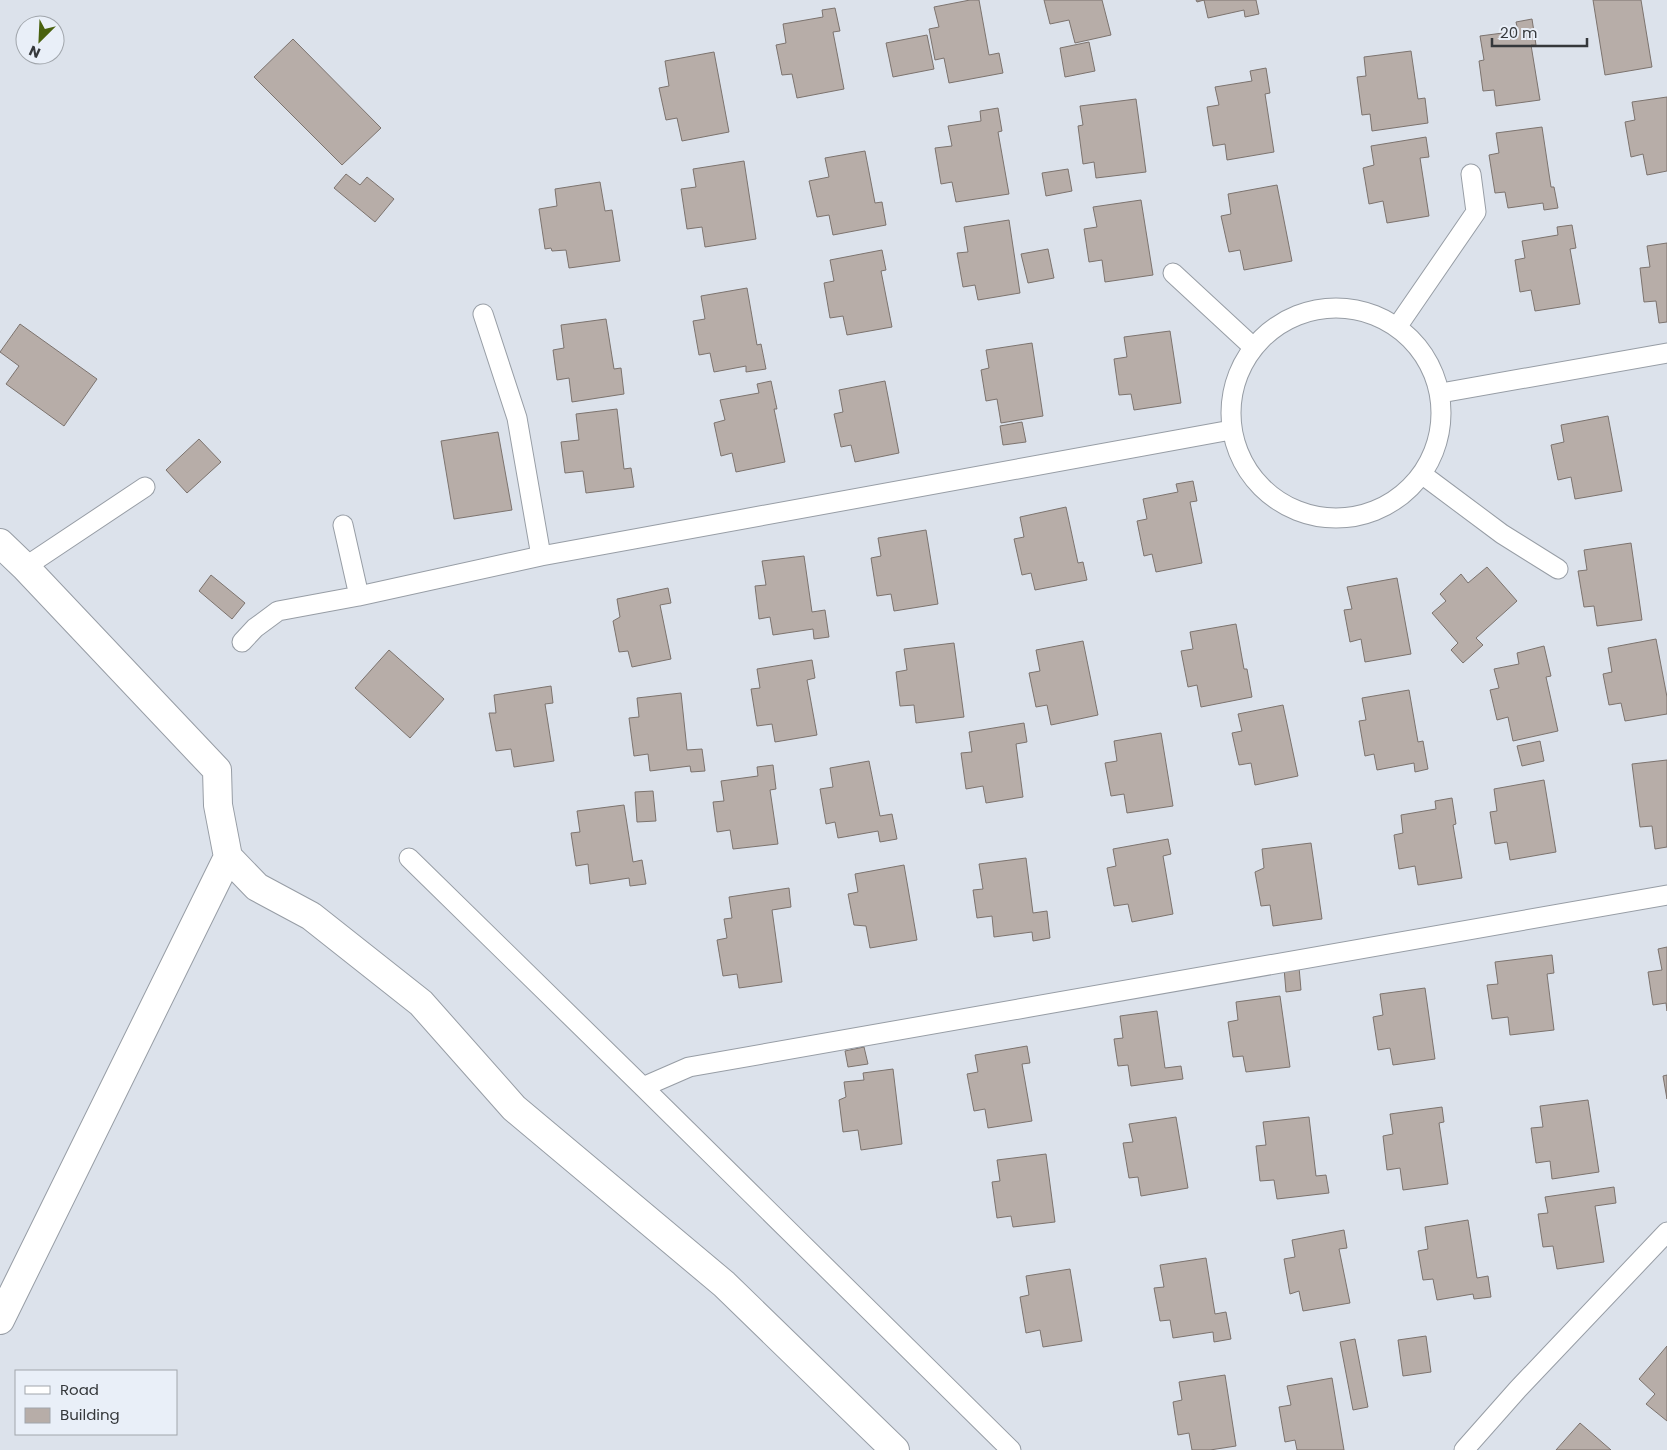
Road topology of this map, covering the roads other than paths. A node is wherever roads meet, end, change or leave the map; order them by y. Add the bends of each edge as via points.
1 (1472, 174) dead end
2 (1173, 272) dead end
3 (483, 314) dead end
4 (1397, 326) junction
5 (1253, 347) junction
6 (1667, 353) edge
7 (1441, 393) junction
8 (1231, 430) junction
9 (1423, 474) junction
10 (145, 487) dead end
11 (343, 525) dead end
12 (0, 543) edge
13 (541, 556) junction
14 (24, 566) junction
15 (1558, 569) dead end
16 (358, 596) junction
17 (242, 642) dead end
18 (228, 857) junction
19 (409, 858) dead end
20 (1667, 895) edge
21 (643, 1086) junction
22 (1667, 1232) edge
23 (0, 1320) edge
24 (894, 1450) edge
25 (1011, 1450) edge
26 (1464, 1450) edge

1 - 4 lane via 1476,212
2 - 5 lane
3 - 13 lane via 517,418
4 - 5 lane via 1368,312 1337,307 1305,312 1276,325
4 - 7 lane via 1418,345 1432,368
5 - 8 lane via 1238,373 1230,401
6 - 7 lane
7 - 9 lane via 1442,422 1436,450
8 - 9 lane via 1241,460 1259,486 1283,505 1313,516 1344,519 1374,512 1401,497
8 - 13 lane
9 - 15 lane via 1502,534
10 - 14 lane
11 - 16 lane
12 - 14 street
13 - 16 lane
14 - 18 street via 217,770 218,805
16 - 17 lane via 278,611
18 - 23 street
18 - 24 street via 257,887 311,916 421,1003 514,1108 724,1284
19 - 21 lane
20 - 21 lane via 689,1067
21 - 25 lane
22 - 26 lane

